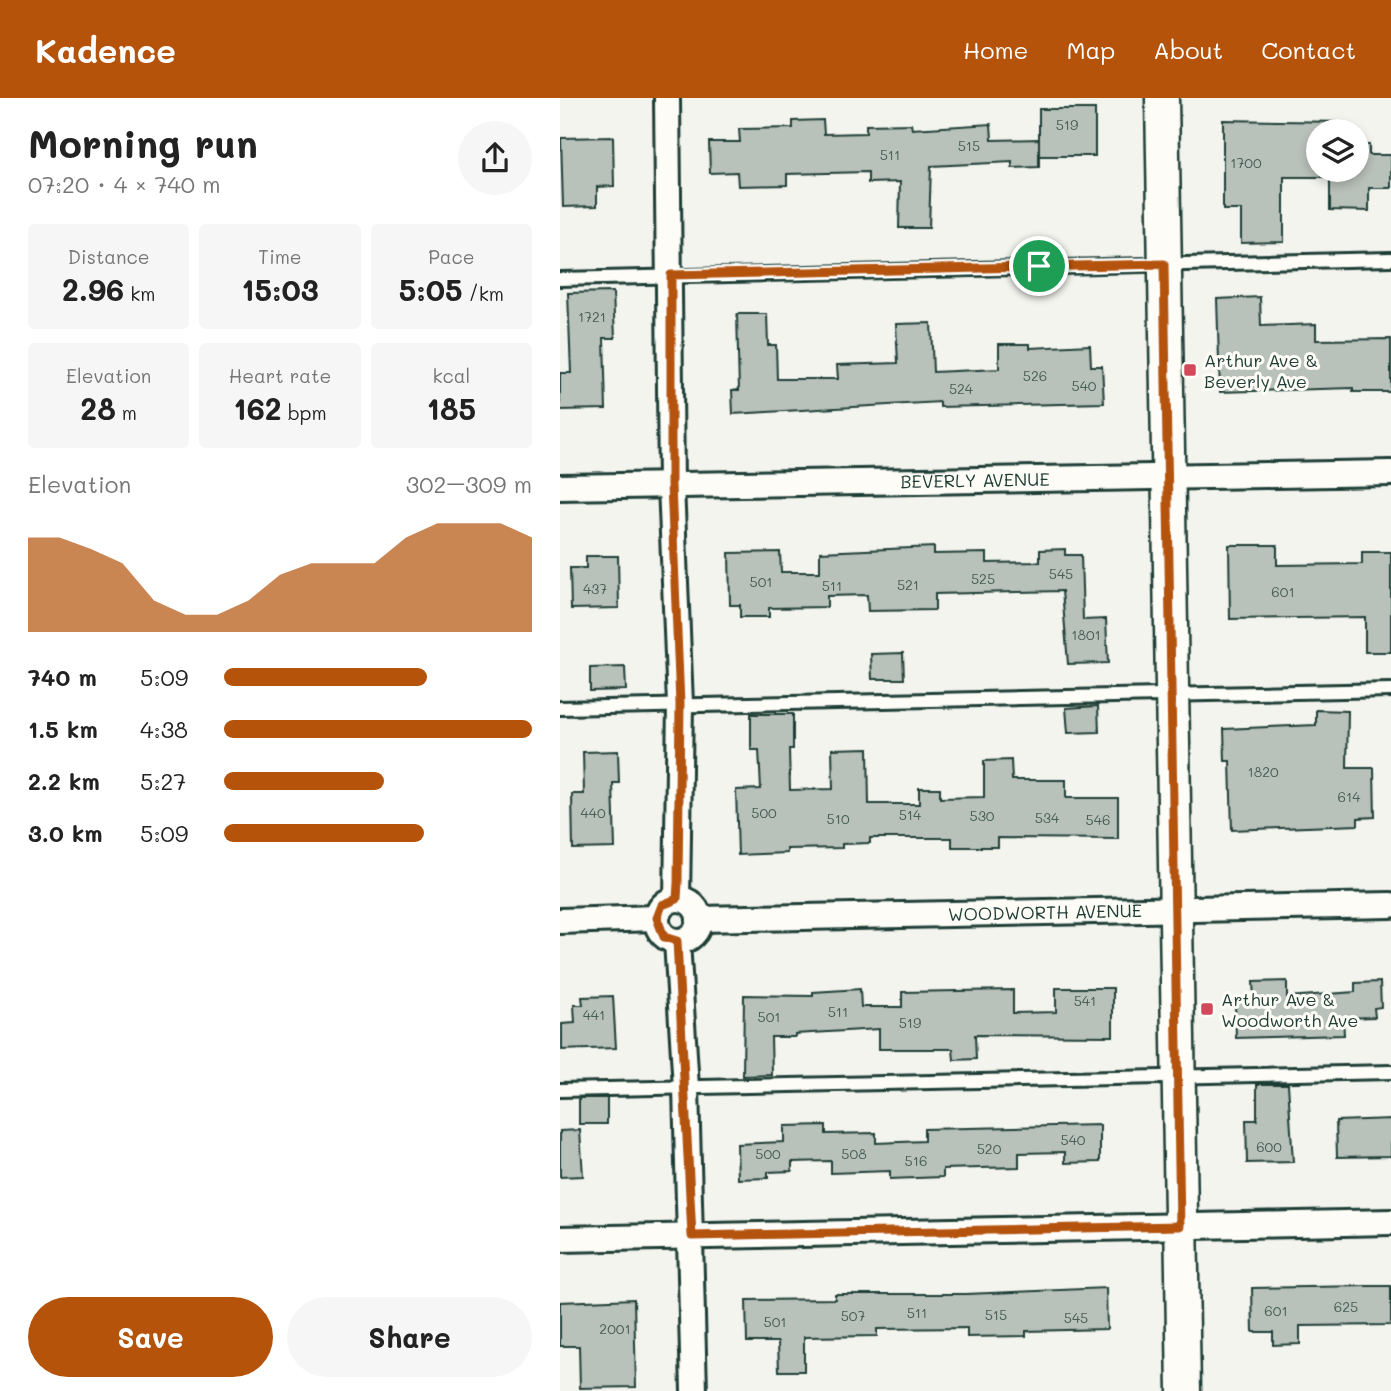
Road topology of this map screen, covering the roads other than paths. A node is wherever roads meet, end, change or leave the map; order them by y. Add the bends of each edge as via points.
1 (667, 98) edge
2 (1162, 98) edge
3 (1391, 259) edge
4 (1164, 264) junction
5 (671, 275) junction
6 (560, 279) edge
7 (1391, 473) edge
8 (1167, 476) junction
9 (671, 485) junction
10 (560, 487) edge
11 (1391, 690) edge
12 (1171, 694) junction
13 (680, 704) junction
14 (560, 708) edge
15 (677, 899) junction
16 (1391, 905) edge
17 (1174, 910) junction
18 (657, 918) junction
19 (700, 919) junction
20 (560, 921) edge
21 (677, 941) junction
22 (1391, 1072) edge
23 (1177, 1076) junction
24 (686, 1088) junction
25 (560, 1090) edge
26 (1391, 1222) edge
27 (1180, 1226) junction
28 (692, 1236) junction
29 (560, 1239) edge
30 (694, 1391) edge
31 (1184, 1391) edge

1 - 5 street
2 - 4 street
3 - 4 lane
4 - 5 lane
4 - 8 street
5 - 6 lane
5 - 9 street
7 - 8 street, BEVERLY AVENUE
8 - 9 street, BEVERLY AVENUE
8 - 12 street
9 - 10 street, BEVERLY AVENUE
9 - 13 street
11 - 12 lane
12 - 13 lane
12 - 17 street
13 - 14 lane
13 - 15 street
15 - 18 street via 662,905
15 - 19 street via 695,906
16 - 17 street, WOODWORTH AVENUE
17 - 19 street, WOODWORTH AVENUE
17 - 23 street
18 - 20 street
18 - 21 street via 664,937
19 - 21 street via 695,933
21 - 24 street
22 - 23 lane
23 - 24 lane
23 - 27 street
24 - 25 lane
24 - 28 street
26 - 27 street
27 - 28 street
27 - 31 street
28 - 29 street
28 - 30 street

